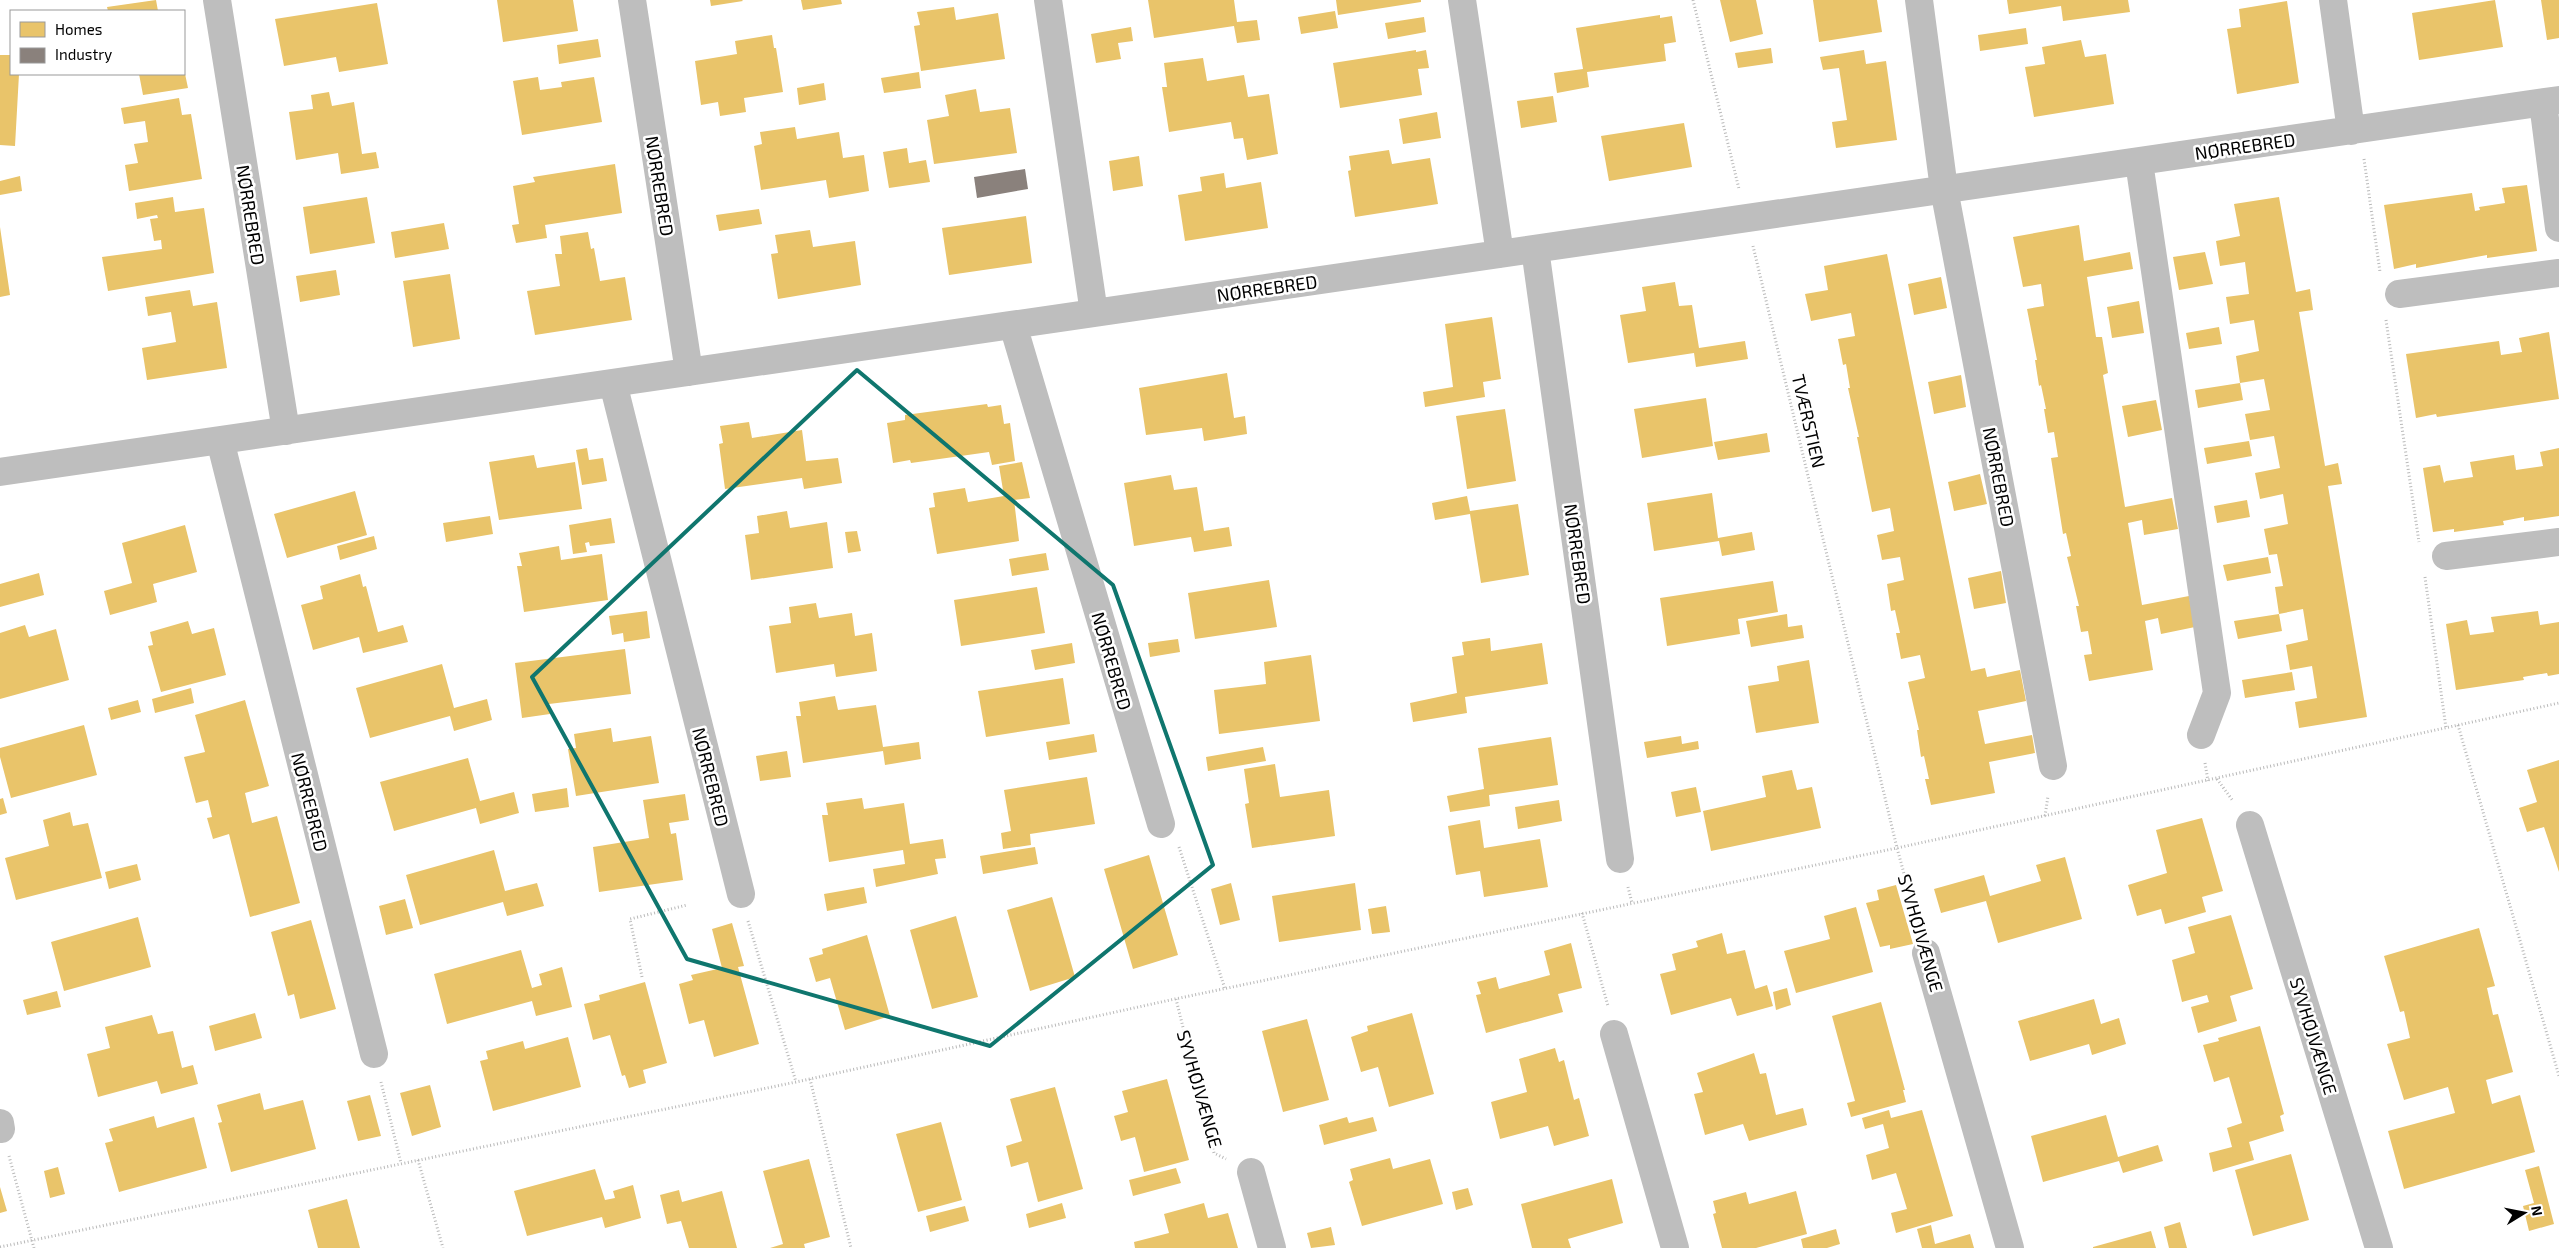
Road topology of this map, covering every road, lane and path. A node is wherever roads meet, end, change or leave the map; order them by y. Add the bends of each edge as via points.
1 (217, 0) edge
2 (632, 0) edge
3 (1048, 0) edge
4 (1462, 0) edge
5 (1693, 0) edge
6 (1919, 0) edge
7 (2333, 0) edge
8 (2551, 102) edge
9 (2355, 130) junction
10 (2139, 162) junction
11 (1944, 189) junction
12 (1747, 220) junction
13 (2559, 228) edge
14 (1536, 249) junction
15 (1500, 254) junction
16 (2380, 273) dead end
17 (2559, 273) edge
18 (2392, 302) joint
19 (1094, 313) junction
20 (1013, 325) junction
21 (689, 372) junction
22 (613, 383) junction
23 (286, 431) junction
24 (220, 440) junction
25 (0, 472) edge
26 (2559, 542) edge
27 (2430, 557) junction
28 (2559, 703) edge
29 (2458, 724) junction
30 (2446, 728) junction
31 (2201, 735) dead end
32 (2053, 766) dead end
33 (1161, 824) joint
34 (2250, 825) dead end
35 (1897, 848) junction
36 (1620, 859) dead end
37 (740, 894) joint
38 (687, 905) dead end
39 (1582, 913) junction
40 (1926, 953) joint
41 (642, 977) dead end
42 (1225, 989) junction
43 (1176, 999) junction
44 (1614, 1034) joint
45 (374, 1054) joint
46 (2559, 1076) edge
47 (810, 1079) junction
48 (796, 1082) junction
49 (1, 1126) edge
50 (418, 1160) junction
51 (401, 1163) junction
52 (1250, 1172) joint
53 (32, 1240) junction
54 (0, 1248) edge
55 (34, 1248) edge
56 (443, 1248) edge
57 (851, 1248) edge
58 (1272, 1248) edge
59 (1675, 1248) edge
60 (2010, 1248) edge
61 (2379, 1248) edge

1 - 23 street, NØRREBRED
2 - 21 street, NØRREBRED
3 - 19 street
4 - 15 street
5 - 12 path, TVÆRSTIEN
6 - 11 street, NØRREBRED
7 - 9 street
8 - 9 street, NØRREBRED
8 - 13 street, NØRREBRED
9 - 10 street, NØRREBRED
9 - 16 path
10 - 11 street, NØRREBRED
10 - 31 street via 2217,693
11 - 12 street, NØRREBRED
11 - 32 street, NØRREBRED
12 - 14 street, NØRREBRED
12 - 35 path, TVÆRSTIEN
14 - 15 street, NØRREBRED
14 - 36 street, NØRREBRED
15 - 19 street, NØRREBRED
17 - 18 street
18 - 27 path
19 - 20 street, NØRREBRED
20 - 21 street, NØRREBRED
20 - 33 street, NØRREBRED
21 - 22 street, NØRREBRED
22 - 23 street, NØRREBRED
22 - 37 street, NØRREBRED
23 - 24 street, NØRREBRED
24 - 25 street, NØRREBRED
24 - 45 street, NØRREBRED
26 - 27 street
27 - 30 path
28 - 29 path
29 - 30 path
29 - 46 path
30 - 35 path
33 - 42 path via 1175,835
34 - 61 street, SYVHØJVÆNGE
35 - 39 path
35 - 40 path, SYVHØJVÆNGE
37 - 48 path
38 - 41 path via 630,919
39 - 42 path
39 - 44 path
40 - 60 street, SYVHØJVÆNGE
42 - 43 path
43 - 47 path
43 - 52 path, SYVHØJVÆNGE via 1214,1153
44 - 59 street
45 - 51 path
47 - 48 path
47 - 57 path
48 - 50 path
49 - 53 path
50 - 51 path
50 - 56 path
51 - 53 path
52 - 58 street
53 - 54 path
53 - 55 path

